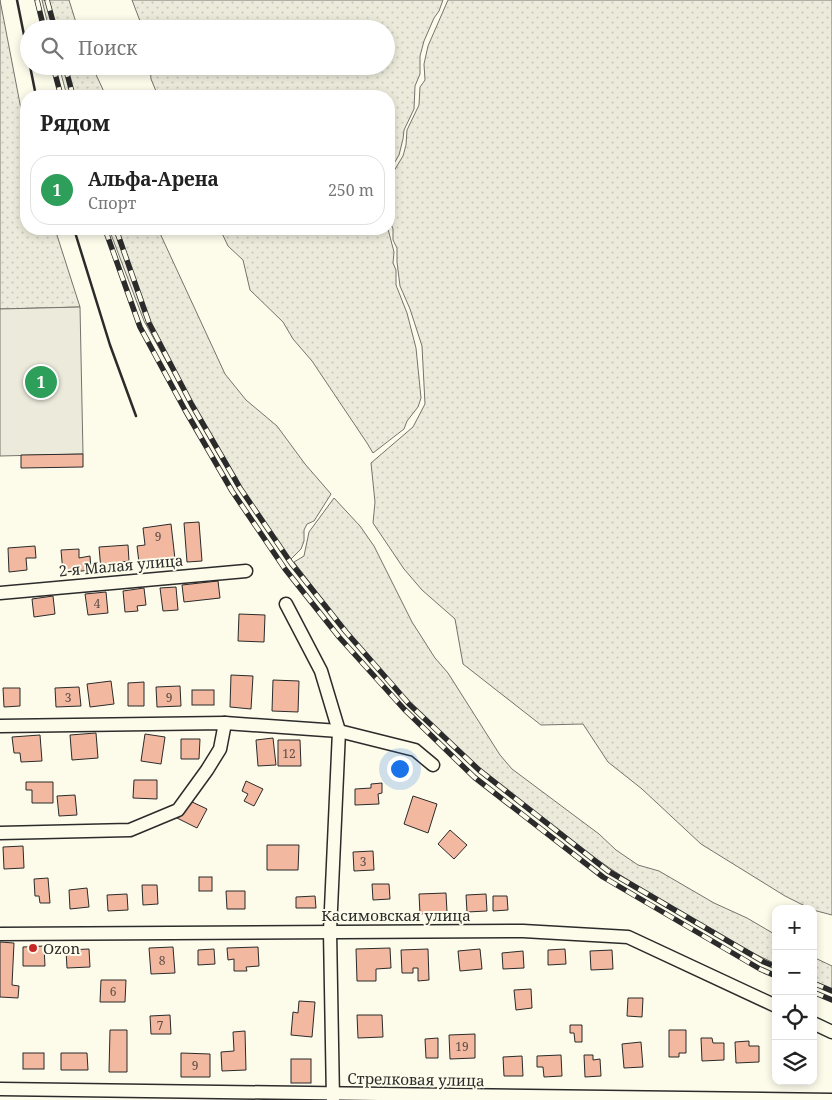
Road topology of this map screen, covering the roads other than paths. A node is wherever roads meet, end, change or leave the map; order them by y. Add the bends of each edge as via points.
1 (246, 571) dead end
2 (0, 593) edge
3 (286, 604) dead end
4 (225, 723) junction
5 (0, 726) edge
6 (340, 730) junction
7 (432, 765) dead end
8 (0, 833) edge
9 (330, 931) junction
10 (0, 934) edge
11 (772, 1004) edge
12 (817, 1025) edge
13 (832, 1032) edge
14 (0, 1088) edge
15 (332, 1097) edge
16 (832, 1100) edge

1 - 2 street, 2-я Малая улица
3 - 6 street via 321,671
4 - 5 street
4 - 6 street
4 - 8 street via 220,748 178,810 130,830
6 - 7 street via 415,750
6 - 9 street
9 - 10 street, Касимовская улица
9 - 11 street, Касимовская улица via 523,931 628,937
9 - 15 street
12 - 13 street
14 - 15 street, Стрелковая улица
15 - 16 street, Стрелковая улица

